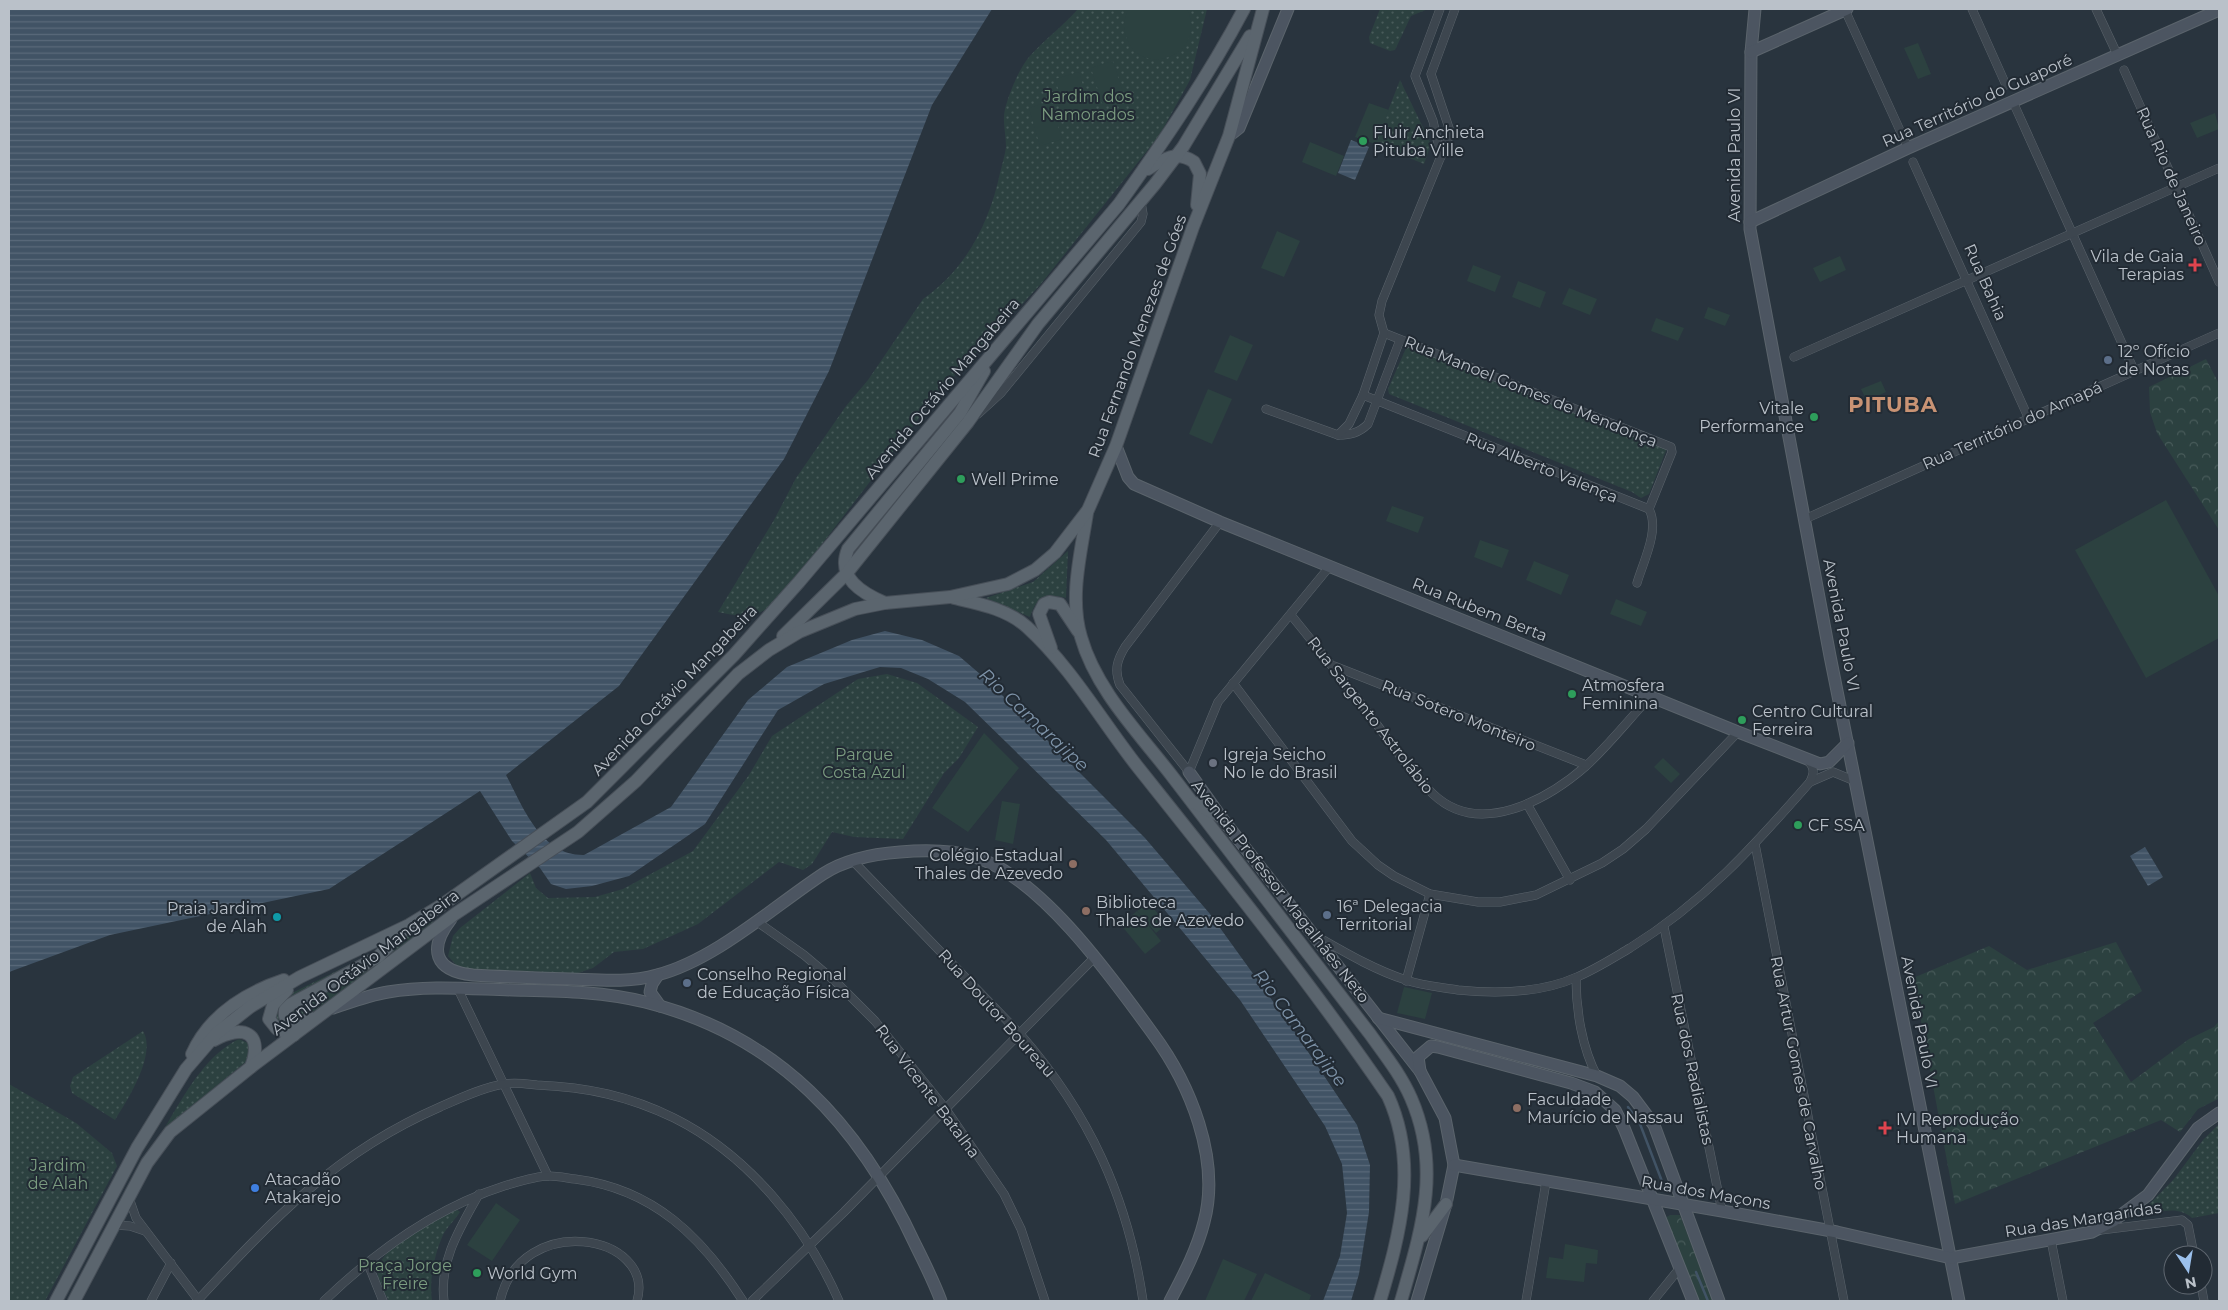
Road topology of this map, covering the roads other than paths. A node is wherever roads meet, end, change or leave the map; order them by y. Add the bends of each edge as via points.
1 (1244, 9) edge
2 (1263, 9) edge
3 (1288, 9) edge
4 (1440, 9) edge
5 (1454, 9) edge
6 (1755, 9) edge
7 (1846, 9) edge
8 (1972, 9) edge
9 (2096, 9) edge
10 (2219, 10) edge
11 (1257, 24) junction
12 (1751, 52) junction
13 (2117, 54) junction
14 (2124, 70) dead end
15 (1432, 79) junction
16 (1416, 81) junction
17 (2006, 85) dead end
18 (2013, 102) junction
19 (1229, 136) junction
20 (1908, 148) junction
21 (1176, 156) junction
22 (1441, 158) junction
23 (1913, 162) dead end
24 (2219, 168) edge
25 (1143, 171) junction
26 (2176, 186) junction
27 (1750, 222) junction
28 (1193, 227) junction
29 (2072, 233) junction
30 (1968, 280) junction
31 (2219, 282) edge
32 (1384, 333) junction
33 (2219, 333) edge
34 (1400, 340) junction
35 (994, 351) junction
36 (1794, 357) dead end
37 (2134, 370) junction
38 (1363, 395) junction
39 (1378, 400) junction
40 (1266, 409) dead end
41 (2028, 417) junction
42 (1338, 435) junction
43 (1116, 446) junction
44 (1649, 509) junction
45 (1088, 510) junction
46 (1805, 519) junction
47 (1220, 522) junction
48 (1330, 566) junction
49 (846, 574) junction
50 (1636, 583) dead end
51 (950, 597) junction
52 (885, 603) junction
53 (1291, 615) junction
54 (1080, 636) junction
55 (769, 650) junction
56 (1055, 657) junction
57 (1332, 665) junction
58 (1233, 683) junction
59 (1651, 696) junction
60 (1738, 732) junction
61 (1848, 743) junction
62 (1806, 759) junction
63 (1586, 765) junction
64 (1190, 772) junction
65 (1856, 781) junction
66 (1810, 782) junction
67 (1191, 801) junction
68 (1527, 804) junction
69 (1222, 817) junction
70 (1755, 844) junction
71 (852, 860) junction
72 (1570, 880) junction
73 (1430, 894) junction
74 (456, 914) junction
75 (756, 921) junction
76 (408, 925) junction
77 (1664, 927) junction
78 (1314, 935) junction
79 (406, 951) junction
80 (1094, 958) junction
81 (304, 975) junction
82 (658, 975) junction
83 (1576, 978) junction
84 (1406, 981) junction
85 (458, 989) junction
86 (660, 1006) junction
87 (329, 1009) junction
88 (1378, 1018) junction
89 (1020, 1034) junction
90 (294, 1035) junction
91 (203, 1049) junction
92 (251, 1067) junction
93 (186, 1069) junction
94 (1420, 1071) junction
95 (1597, 1076) junction
96 (504, 1084) junction
97 (945, 1108) junction
98 (2219, 1113) edge
99 (1454, 1165) junction
100 (879, 1175) junction
101 (548, 1176) junction
102 (1546, 1182) junction
103 (479, 1194) junction
104 (128, 1196) junction
105 (1651, 1199) junction
106 (1446, 1204) junction
107 (1684, 1204) junction
108 (1722, 1211) junction
109 (114, 1225) junction
110 (1830, 1231) junction
111 (147, 1232) junction
112 (2092, 1232) junction
113 (1419, 1240) junction
114 (2051, 1240) junction
115 (811, 1245) junction
116 (2192, 1245) edge
117 (1951, 1258) junction
118 (171, 1263) junction
119 (368, 1264) junction
120 (1679, 1269) junction
121 (198, 1300) edge
122 (56, 1301) edge
123 (74, 1301) edge
124 (151, 1301) edge
125 (324, 1301) edge
126 (384, 1301) edge
127 (444, 1301) edge
128 (500, 1301) edge
129 (637, 1301) edge
130 (743, 1301) edge
131 (752, 1301) edge
132 (839, 1301) edge
133 (941, 1301) edge
134 (1045, 1301) edge
135 (1143, 1301) edge
136 (1170, 1301) edge
137 (1380, 1301) edge
138 (1401, 1301) edge
139 (1417, 1301) edge
140 (1526, 1301) edge
141 (1653, 1301) edge
142 (1693, 1301) edge
143 (1719, 1301) edge
144 (1844, 1301) edge
145 (1960, 1301) edge
146 (2064, 1301) edge

1 - 25 main road, Avenida Octávio Mangabeira via 1221,52
2 - 11 main road, Rua Fernando Menezes de Góes
3 - 19 street via 1239,128
4 - 16 street via 1416,69
5 - 15 street via 1434,63
6 - 12 street, Avenida Paulo VI
7 - 12 street
7 - 20 street
8 - 17 street
9 - 13 street
10 - 13 street, Rua Território do Guaporé
11 - 19 main road, Rua Fernando Menezes de Góes
11 - 21 main road, Avenida Octávio Mangabeira
12 - 27 street, Avenida Paulo VI
13 - 18 street, Rua Território do Guaporé
14 - 26 street, Rua Rio de Janeiro
15 - 16 street
15 - 22 street via 1449,128
16 - 22 street via 1433,121
18 - 20 street, Rua Território do Guaporé
18 - 29 street
19 - 28 main road, Rua Fernando Menezes de Góes
20 - 27 street, Rua Território do Guaporé
21 - 25 main road
21 - 28 main road via 1194,162 1200,174
21 - 49 main road, Avenida Octávio Mangabeira via 1038,324 968,422
22 - 32 street via 1382,301 1379,316
23 - 30 street, Rua Bahia
24 - 26 street
25 - 35 main road, Avenida Octávio Mangabeira via 1119,204
26 - 29 street
26 - 31 street, Rua Rio de Janeiro
27 - 46 street, Avenida Paulo VI
28 - 43 main road, Rua Fernando Menezes de Góes
29 - 30 street
29 - 37 street
30 - 36 street
30 - 41 street, Rua Bahia
32 - 34 street, Rua Manoel Gomes de Mendonça
32 - 38 street
33 - 37 street, Rua Território do Amapá
34 - 39 street
34 - 44 street, Rua Manoel Gomes de Mendonça via 1671,447 1672,452
35 - 49 main road via 960,413 848,548 844,565
35 - 76 main road, Avenida Octávio Mangabeira via 805,576 734,655 605,784 567,817 506,861
37 - 41 street, Rua Território do Amapá
38 - 39 street, Rua Alberto Valença
38 - 42 street via 1349,424
39 - 42 street via 1363,429 1349,435
39 - 44 street, Rua Alberto Valença
40 - 42 street
41 - 46 street, Rua Território do Amapá
43 - 45 main road, Rua Fernando Menezes de Góes
43 - 47 street, Rua Rubem Berta via 1134,484
44 - 50 street via 1653,517 1652,530
45 - 51 main road, Rua Fernando Menezes de Góes via 1055,553 1035,570 991,589
45 - 54 main road, Avenida Professor Magalhães Neto via 1076,584
46 - 61 street, Avenida Paulo VI
47 - 48 street, Rua Rubem Berta
47 - 64 street, Avenida Professor Magalhães Neto via 1117,662 1120,685
48 - 53 street
48 - 59 street, Rua Rubem Berta
49 - 52 main road via 863,592
49 - 55 main road, Avenida Octávio Mangabeira
51 - 52 main road, Avenida Octávio Mangabeira
51 - 56 main road via 1008,614 1026,626
52 - 55 main road, Avenida Octávio Mangabeira via 836,615
53 - 57 street, Rua Sargento Astrolábio
53 - 58 street
54 - 56 main road via 1060,604 1044,604 1040,608 1040,621
54 - 67 main road, Avenida Professor Magalhães Neto via 1105,688
55 - 74 main road, Avenida Octávio Mangabeira via 738,674 636,781 578,832
56 - 137 main road via 1256,915 1388,1096 1401,1130 1405,1193 1401,1224
57 - 63 street, Rua Sotero Monteiro
57 - 68 street, Rua Sargento Astrolábio via 1414,774 1446,804 1463,812 1481,815 1500,814
58 - 64 street via 1213,713
58 - 73 street via 1352,840 1378,865
59 - 60 street, Rua Rubem Berta
59 - 63 street, Rua Sargento Astrolábio
60 - 62 street, Rua Rubem Berta
60 - 72 street via 1646,829 1623,849
61 - 62 street, Rua Rubem Berta via 1829,762 1820,764
61 - 65 street, Avenida Paulo VI
62 - 66 street via 1813,766
63 - 68 street, Rua Sargento Astrolábio via 1556,788
64 - 69 street, Avenida Professor Magalhães Neto
65 - 66 street via 1833,772
65 - 117 street, Avenida Paulo VI
66 - 70 street
67 - 69 main road
67 - 113 main road, Avenida Professor Magalhães Neto via 1370,1034 1411,1097 1422,1127 1428,1165 1425,1214
68 - 72 street
69 - 78 street, Avenida Professor Magalhães Neto
70 - 77 street via 1698,901
70 - 110 street, Rua Artur Gomes de Carvalho
71 - 75 street via 826,872
71 - 80 street via 916,851 977,858 1013,875 1042,897
71 - 89 street, Rua Doutor Boureau
72 - 73 street via 1536,895 1500,902
73 - 84 street
74 - 79 main road, Avenida Octávio Mangabeira
74 - 82 street via 440,936 437,953 444,966 460,974 610,980
75 - 82 street via 705,954
75 - 97 street, Rua Vicente Batalha via 837,983 875,1021
76 - 79 main road via 378,957 291,1004 285,1010 285,1016 296,1025 303,1023 385,962
76 - 81 main road, Avenida Octávio Mangabeira
77 - 83 street
77 - 108 street, Rua dos Radialistas
78 - 84 street via 1368,965
78 - 88 street, Avenida Professor Magalhães Neto
79 - 87 main road, Avenida Octávio Mangabeira
80 - 89 street
80 - 136 street via 1162,1046 1182,1082 1207,1155 1210,1186 1205,1221 1192,1258
81 - 90 main road via 273,1005 269,1015 277,1029
81 - 91 main road, Avenida Octávio Mangabeira via 230,1021
81 - 93 main road via 263,988 232,1004 201,1037
82 - 86 street via 650,992
83 - 84 street via 1539,988 1486,993
83 - 95 street via 1586,1048
85 - 86 street via 616,996
85 - 87 street via 387,992
85 - 96 street
86 - 100 street via 694,1017 767,1056 839,1120
87 - 90 main road, Avenida Octávio Mangabeira
88 - 94 street, Avenida Professor Magalhães Neto
88 - 95 street
89 - 97 street
89 - 135 street, Rua Doutor Boureau via 1071,1099 1108,1170 1124,1213
90 - 92 main road, Avenida Octávio Mangabeira
91 - 92 main road via 223,1035 247,1034 253,1038 256,1049
91 - 93 main road, Avenida Octávio Mangabeira
92 - 104 main road, Avenida Octávio Mangabeira via 170,1132
93 - 122 main road, Avenida Octávio Mangabeira via 137,1148
94 - 99 street, Avenida Professor Magalhães Neto via 1445,1118
94 - 105 street via 1418,1056 1431,1046 1595,1092 1618,1116
95 - 107 street via 1620,1086 1646,1112
96 - 101 street
96 - 115 street via 595,1090 650,1107 678,1121 710,1138 749,1170
96 - 121 street via 413,1118 365,1146 289,1204
97 - 100 street
97 - 134 street, Rua Vicente Batalha via 1004,1194 1021,1229
98 - 112 street via 2198,1128 2139,1204
99 - 102 street, Rua dos Maçons
99 - 106 street, Avenida Professor Magalhães Neto
100 - 115 street
100 - 133 street via 901,1214
101 - 103 street
101 - 130 street via 593,1182 628,1192 655,1205 703,1247
102 - 105 street, Rua dos Maçons
102 - 140 street
103 - 119 street via 416,1226
103 - 127 street via 448,1254
104 - 109 main road, Avenida Octávio Mangabeira
104 - 111 street via 136,1218
105 - 107 street, Rua dos Maçons
105 - 120 street
106 - 113 main road
106 - 139 street, Avenida Professor Magalhães Neto
107 - 108 street, Rua dos Maçons
107 - 143 street
108 - 110 street, Rua dos Maçons
109 - 111 street
109 - 123 main road, Avenida Octávio Mangabeira
110 - 117 street, Rua dos Maçons
110 - 144 street, Rua Artur Gomes de Carvalho
111 - 118 street
112 - 114 street, Rua das Margaridas
112 - 116 street, Rua das Margaridas via 2182,1220 2188,1225
113 - 138 main road, Avenida Professor Magalhães Neto
114 - 117 street, Rua das Margaridas
114 - 146 street
115 - 131 street
115 - 132 street
117 - 145 street, Avenida Paulo VI
118 - 121 street
118 - 124 street
119 - 125 street
119 - 126 street
120 - 141 street
120 - 142 street
128 - 129 street via 505,1284 522,1260 548,1246 576,1242 607,1247 622,1256 634,1269 638,1283

